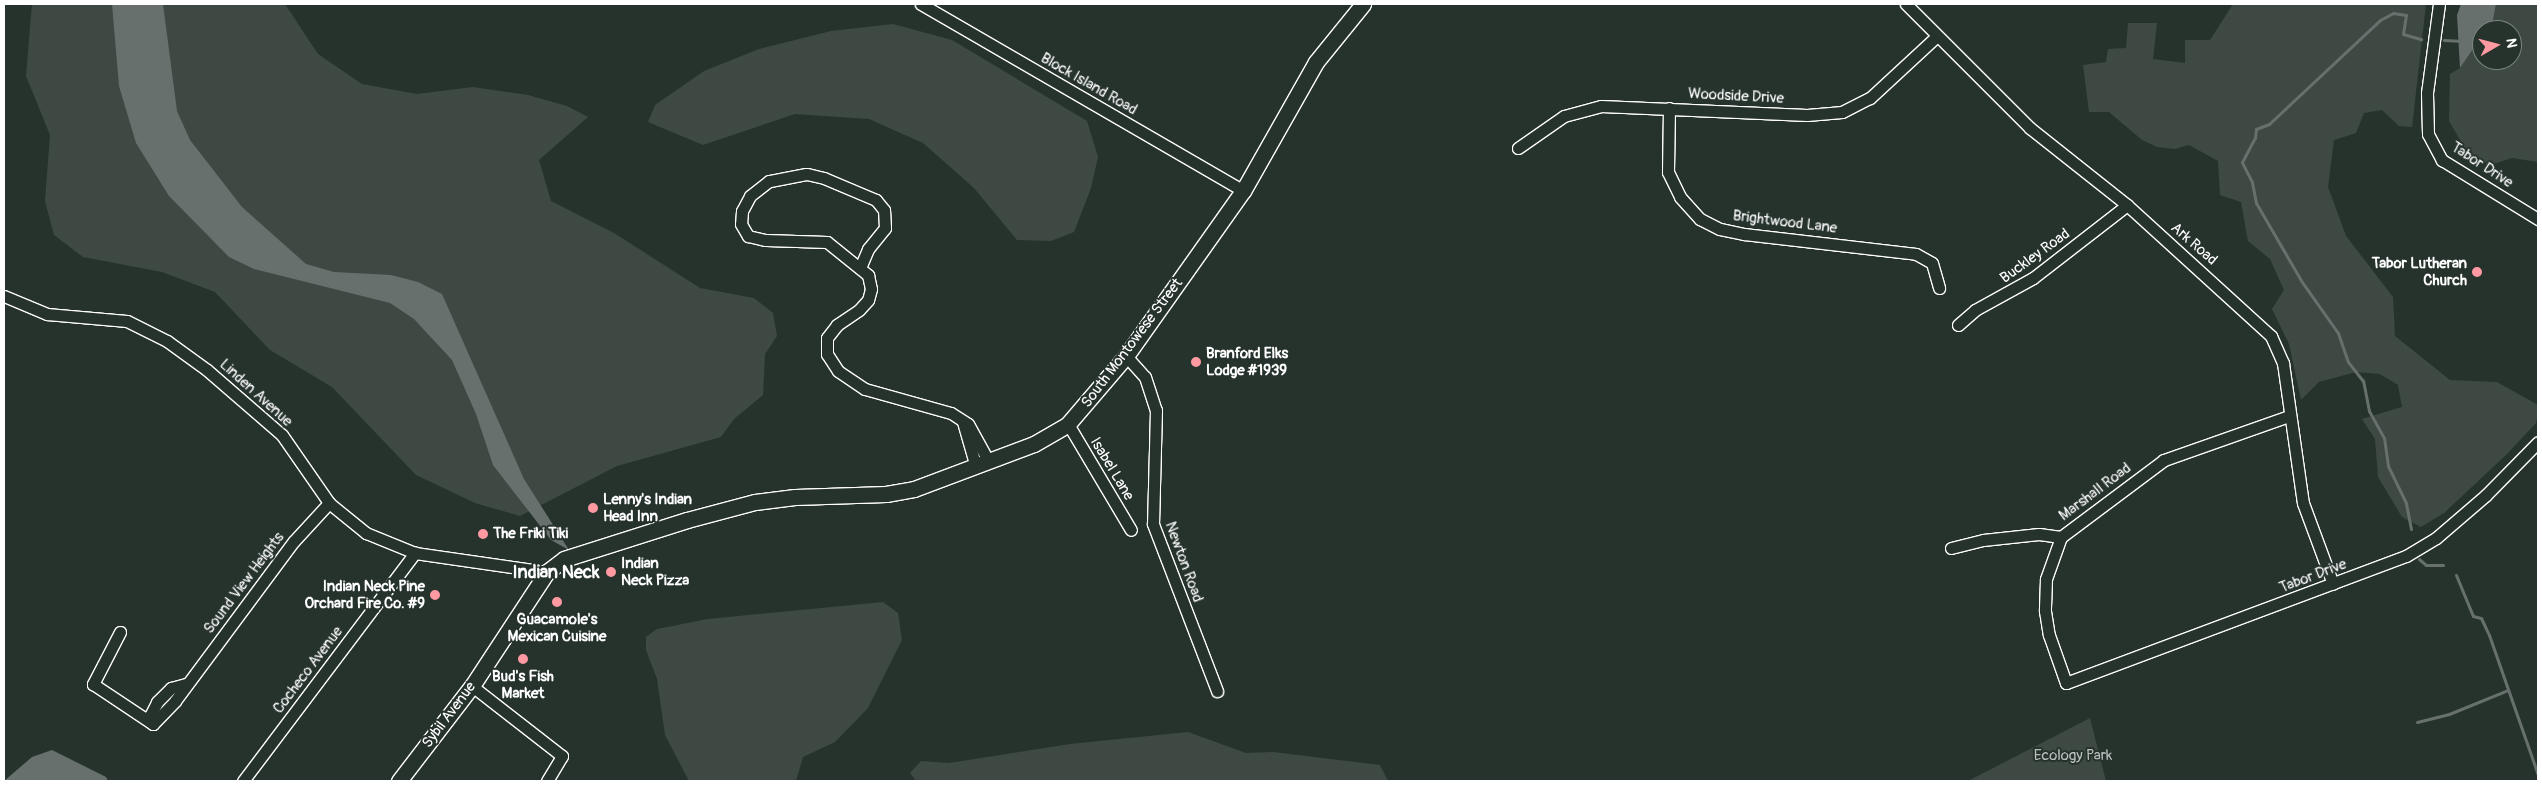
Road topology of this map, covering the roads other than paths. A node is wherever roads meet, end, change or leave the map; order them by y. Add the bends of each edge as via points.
1 (920, 4) edge
2 (1363, 4) edge
3 (1906, 4) edge
4 (2439, 4) edge
5 (1937, 36) junction
6 (1669, 108) junction
7 (1518, 148) dead end
8 (1243, 191) junction
9 (2127, 205) junction
10 (2538, 218) edge
11 (860, 268) junction
12 (1939, 288) dead end
13 (4, 296) edge
14 (1958, 324) dead end
15 (1126, 356) junction
16 (2289, 416) junction
17 (1068, 424) junction
18 (2538, 442) edge
19 (982, 464) junction
20 (329, 503) junction
21 (1131, 530) dead end
22 (2061, 537) junction
23 (1950, 548) dead end
24 (415, 553) junction
25 (547, 572) junction
26 (2333, 584) junction
27 (120, 632) dead end
28 (2066, 684) joint
29 (472, 686) junction
30 (1217, 691) dead end
31 (243, 781) edge
32 (399, 781) edge
33 (547, 781) edge

1 - 8 street, Block Island Road
2 - 8 main road, South Montowese Street via 1316,62
3 - 5 street, Ark Road
4 - 10 street, Tabor Drive via 2427,93 2428,134 2442,160
5 - 6 street, Woodside Drive via 1870,98 1842,112 1806,115
5 - 9 street, Ark Road via 2030,128
6 - 7 street, Woodside Drive via 1618,105 1580,110 1564,116
6 - 12 street, Brightwood Lane via 1668,172 1680,197 1700,219 1720,229 1744,234 1916,254 1932,263
8 - 15 main road, South Montowese Street
9 - 14 street, Buckley Road via 2033,278 1975,310
9 - 16 street, Ark Road via 2271,336 2283,363
11 - 11 street via 827,242 766,240 748,236 741,224 742,211 750,196 769,181 806,174 824,178 876,200 884,210 885,228 868,249
11 - 19 street via 868,275 871,289 868,300 837,325 827,338 827,354 838,371 865,389 939,409 962,420 977,436
13 - 20 street, Linden Avenue via 48,314 126,320 167,341 207,370 282,435
15 - 17 main road, South Montowese Street
15 - 30 street, Newton Road via 1145,377 1156,410 1153,524
16 - 22 street, Marshall Road via 2164,460
16 - 26 street, Ark Road via 2303,503
17 - 19 main road, South Montowese Street via 1034,444
17 - 21 street, Isabel Lane
18 - 26 street, Tabor Drive via 2518,466 2436,538 2406,556
19 - 25 main road, South Montowese Street via 914,489 886,494 795,497 755,502 571,557
20 - 24 street, Linden Avenue via 366,533
20 - 27 street, Sound View Heights via 300,535 186,684 171,688 156,702 150,716 153,724 93,684
22 - 23 street via 2039,534 1983,540
22 - 28 street, Marshall Road via 2046,579 2045,611 2049,635
24 - 25 street, Linden Avenue
24 - 31 street, Cocheco Avenue
25 - 29 main road, Sybil Avenue
26 - 28 street, Tabor Drive
29 - 32 main road, Sybil Avenue
29 - 33 street via 562,756

